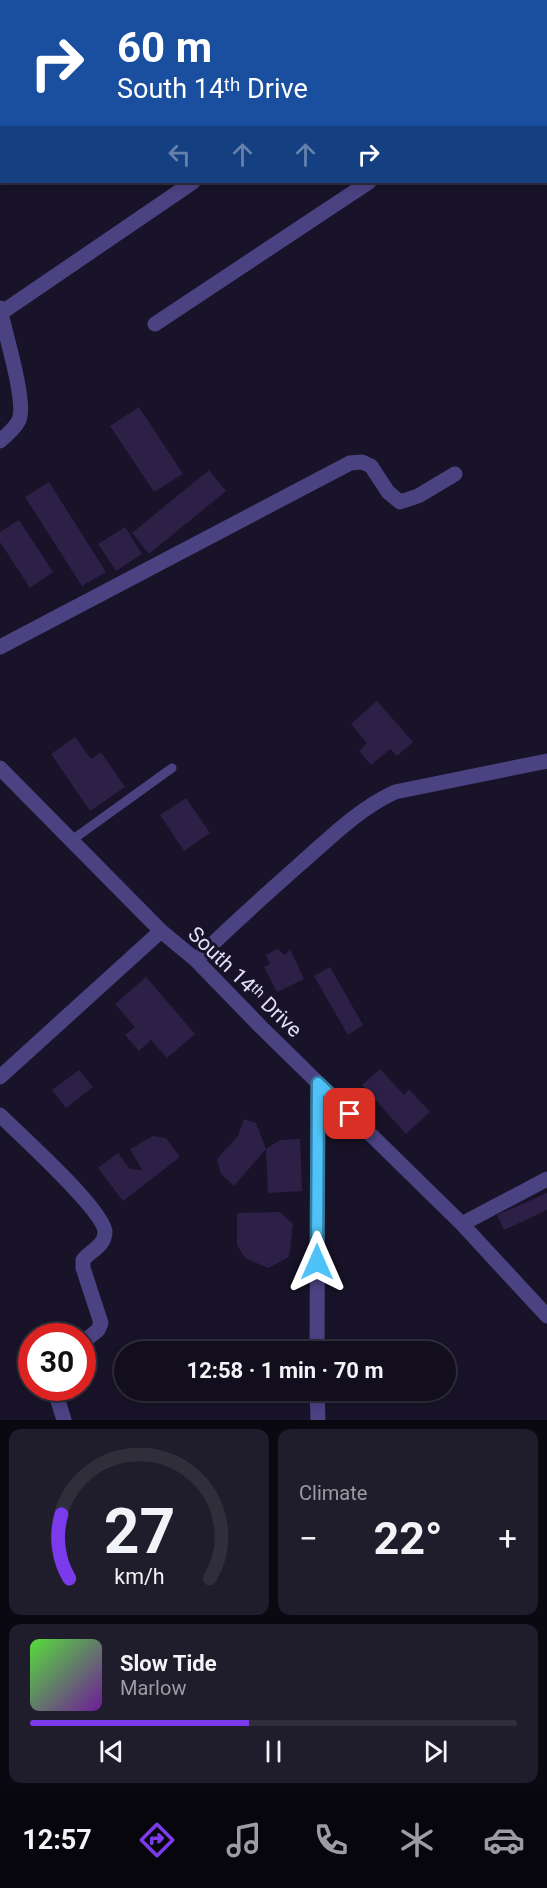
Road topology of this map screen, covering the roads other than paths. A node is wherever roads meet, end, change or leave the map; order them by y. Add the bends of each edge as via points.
1 (192, 183) edge
2 (367, 183) edge
3 (1, 310) edge
4 (155, 324) dead end
5 (0, 441) edge
6 (455, 474) dead end
7 (0, 647) edge
8 (547, 761) edge
9 (0, 768) edge
10 (172, 768) dead end
11 (72, 840) junction
12 (161, 931) junction
13 (196, 960) junction
14 (0, 1077) edge
15 (318, 1083) junction
16 (0, 1115) edge
17 (547, 1179) edge
18 (462, 1224) junction
19 (547, 1316) edge
20 (96, 1332) edge
21 (317, 1341) edge
22 (58, 1401) edge
23 (317, 1401) edge
24 (64, 1420) edge
25 (318, 1420) edge

1 - 3 street
2 - 4 street
3 - 5 street via 21,400 15,428
6 - 7 street via 400,502 388,492 371,466 350,463
8 - 13 street via 394,792 377,800
9 - 11 street, South 14ᵗʰ Drive
10 - 11 lane
11 - 12 street, South 14ᵗʰ Drive
12 - 13 street, South 14ᵗʰ Drive
12 - 14 street
13 - 15 street, South 14ᵗʰ Drive
15 - 18 street, South 14ᵗʰ Drive
15 - 21 street
16 - 20 street via 82,1198 105,1231 104,1240 83,1260 101,1323
17 - 18 street
18 - 19 street, South 14ᵗʰ Drive
22 - 24 street
23 - 25 street

